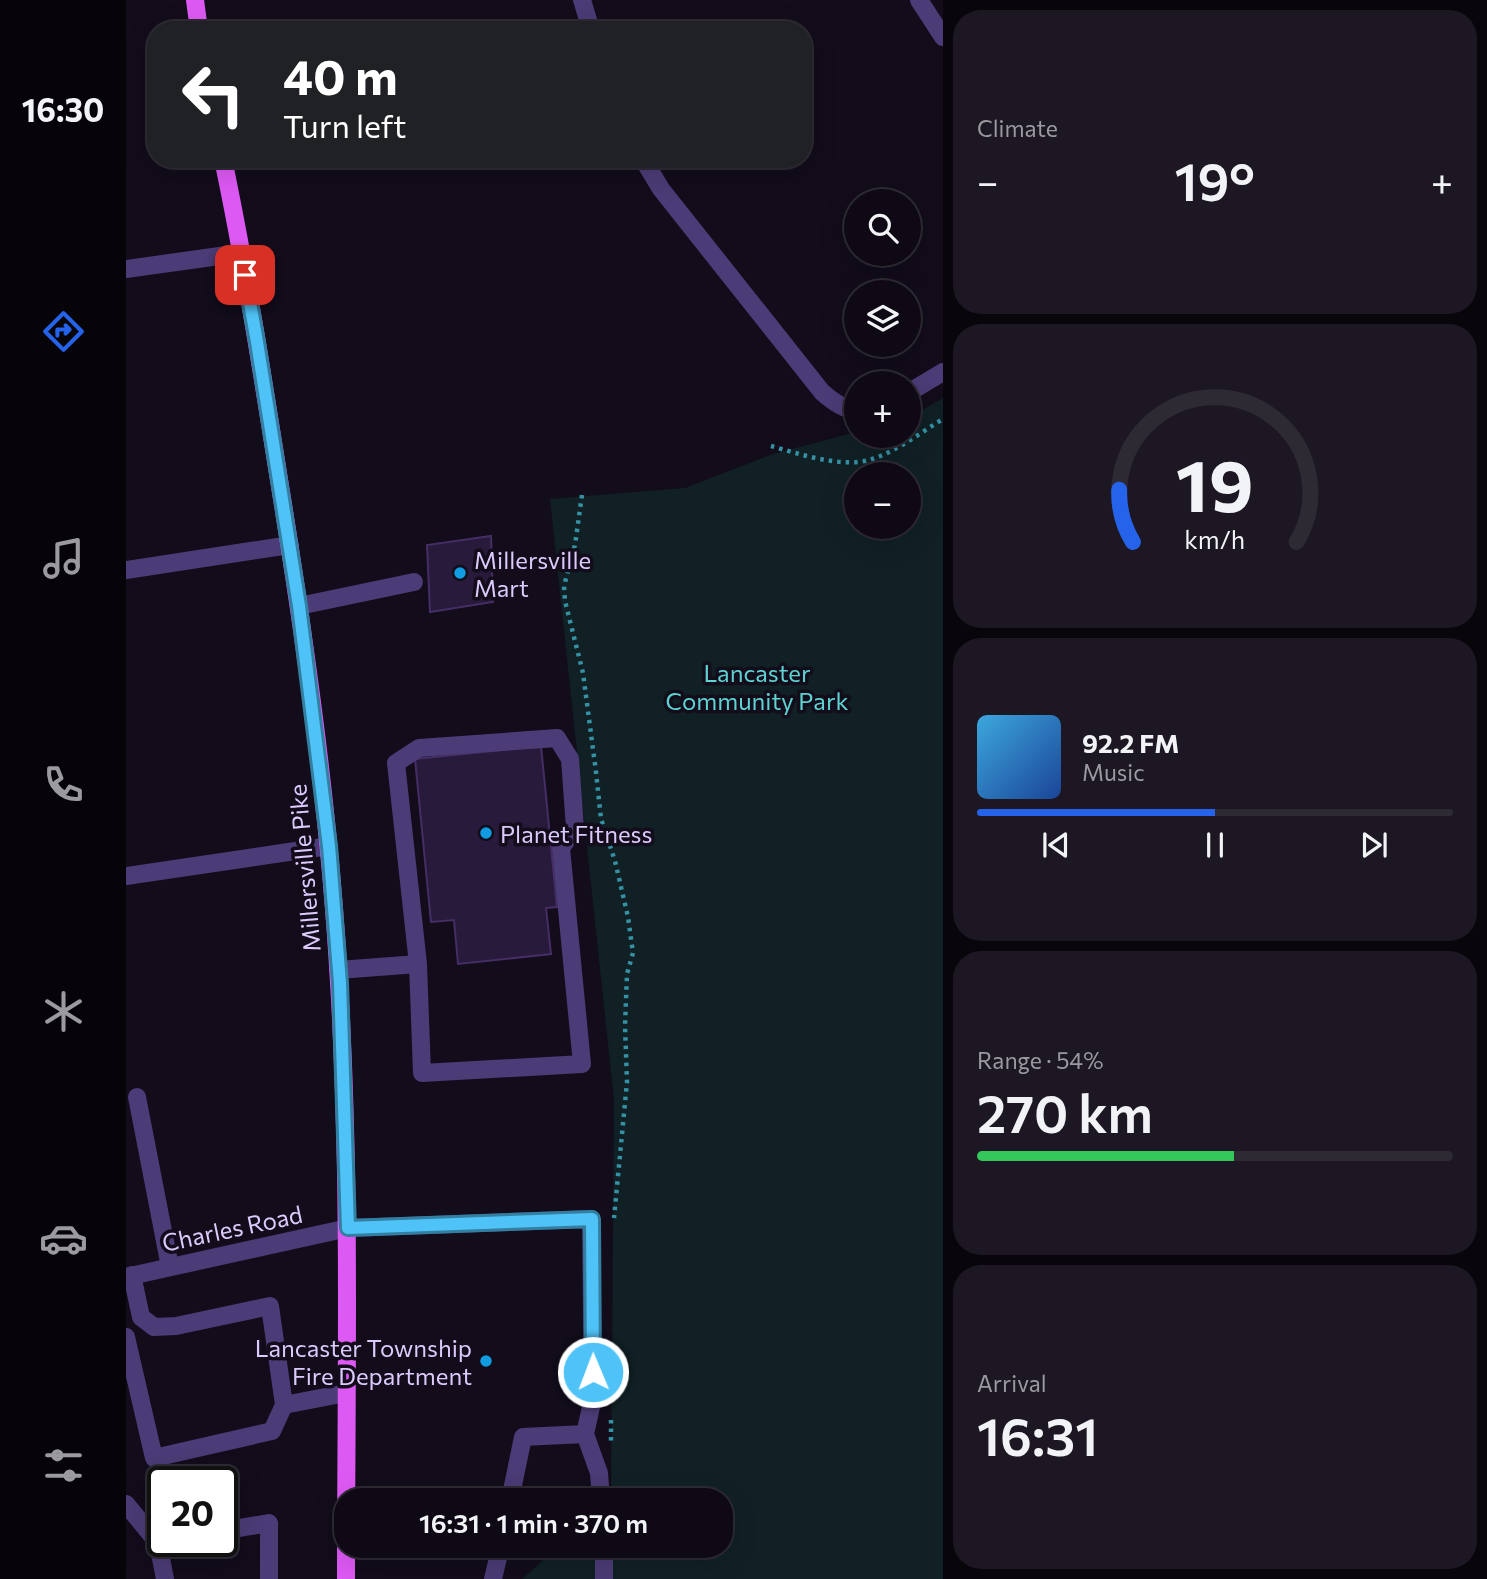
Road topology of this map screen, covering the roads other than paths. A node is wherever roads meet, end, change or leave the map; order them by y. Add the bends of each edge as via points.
1 (195, 0) edge
2 (582, 0) edge
3 (919, 0) edge
4 (198, 21) edge
5 (588, 21) edge
6 (943, 37) edge
7 (225, 168) edge
8 (648, 168) edge
9 (241, 253) junction
10 (126, 269) edge
11 (943, 372) edge
12 (921, 385) edge
13 (844, 407) edge
14 (290, 545) junction
15 (126, 570) edge
16 (414, 582) dead end
17 (299, 606) junction
18 (329, 846) junction
19 (126, 876) edge
20 (418, 964) junction
21 (338, 970) junction
22 (137, 1097) dead end
23 (348, 1228) junction
24 (170, 1267) junction
25 (129, 1276) edge
26 (133, 1320) edge
27 (126, 1337) edge
28 (346, 1393) junction
29 (284, 1405) junction
30 (585, 1434) junction
31 (512, 1488) edge
32 (600, 1488) edge
33 (126, 1504) edge
34 (147, 1527) edge
35 (238, 1528) edge
36 (162, 1557) edge
37 (498, 1558) edge
38 (604, 1558) edge
39 (164, 1579) edge
40 (269, 1579) edge
41 (346, 1579) edge
42 (493, 1579) edge
43 (604, 1579) edge

1 - 4 main road
2 - 5 street
3 - 6 street
7 - 9 main road, Millersville Pike
8 - 13 street via 822,392
9 - 10 street
9 - 14 main road, Millersville Pike
11 - 12 street
14 - 15 street
14 - 17 main road, Millersville Pike
16 - 17 street
17 - 18 main road, Millersville Pike
18 - 19 street
18 - 21 main road, Millersville Pike
20 - 20 street via 422,1073 583,1064 561,848 575,828 570,759 557,738 419,748 396,763
20 - 21 street
21 - 23 main road, Millersville Pike
22 - 24 street
23 - 24 street, Charles Road
23 - 28 main road, Millersville Pike
23 - 30 street, Charles Road via 592,1219 593,1398
24 - 25 street, Charles Road
25 - 26 street
26 - 29 street via 154,1327 176,1326 270,1306
27 - 29 street via 154,1458 272,1432
28 - 29 street
28 - 41 main road, Millersville Pike
30 - 31 street via 523,1437
30 - 32 street
33 - 34 street
35 - 40 street via 269,1523
36 - 39 street
37 - 42 street
38 - 43 street

